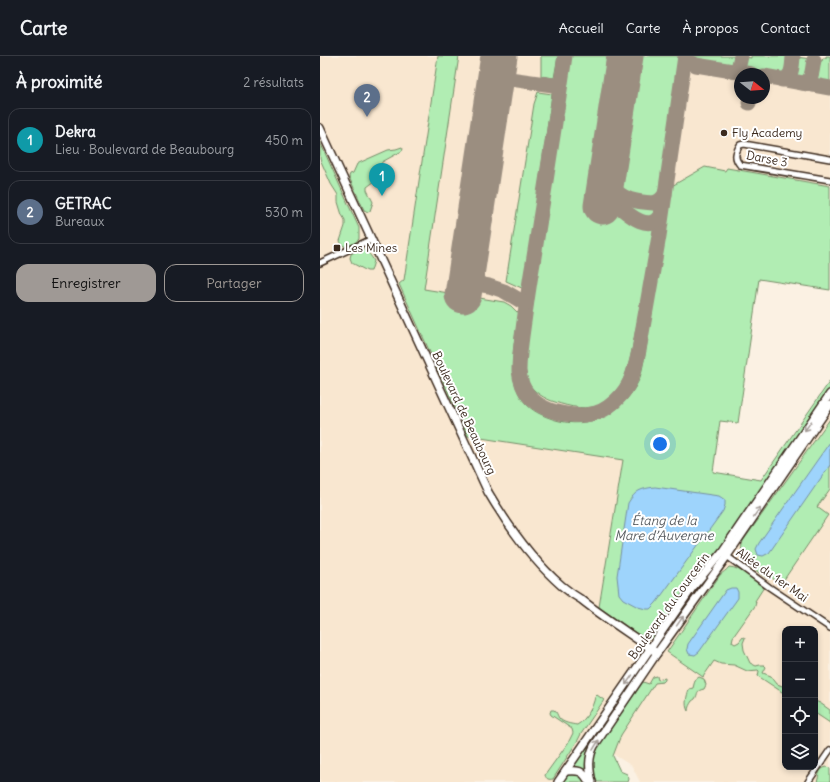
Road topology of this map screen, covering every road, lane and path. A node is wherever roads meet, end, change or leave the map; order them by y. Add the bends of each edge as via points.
1 (320, 128) edge
2 (830, 159) edge
3 (830, 180) edge
4 (372, 239) junction
5 (320, 263) edge
6 (830, 394) edge
7 (830, 405) edge
8 (724, 554) junction
9 (830, 628) edge
10 (651, 648) junction
11 (657, 653) junction
12 (830, 750) edge
13 (566, 771) junction
14 (558, 782) edge
15 (591, 782) edge
16 (808, 782) edge

1 - 4 main road, Boulevard de Beaubourg
2 - 3 street, Darse 3 via 744,144 740,145 735,155 740,165
4 - 5 street
4 - 10 main road, Boulevard de Beaubourg via 485,485 516,536 562,586
6 -> 8 main road, Boulevard du Courcerin
8 -> 7 main road, Boulevard du Courcerin
8 - 9 street, Allée du 1er Mai
8 - 10 main road, Boulevard du Courcerin via 692,588
11 -> 8 main road, Boulevard du Courcerin
10 - 11 main road, Boulevard de Beaubourg
10 -> 13 main road, Boulevard du Courcerin
15 -> 11 main road, Boulevard du Courcerin via 589,764 592,750
12 - 16 street
13 - 14 main road, Boulevard du Courcerin
13 - 15 main road via 581,772

